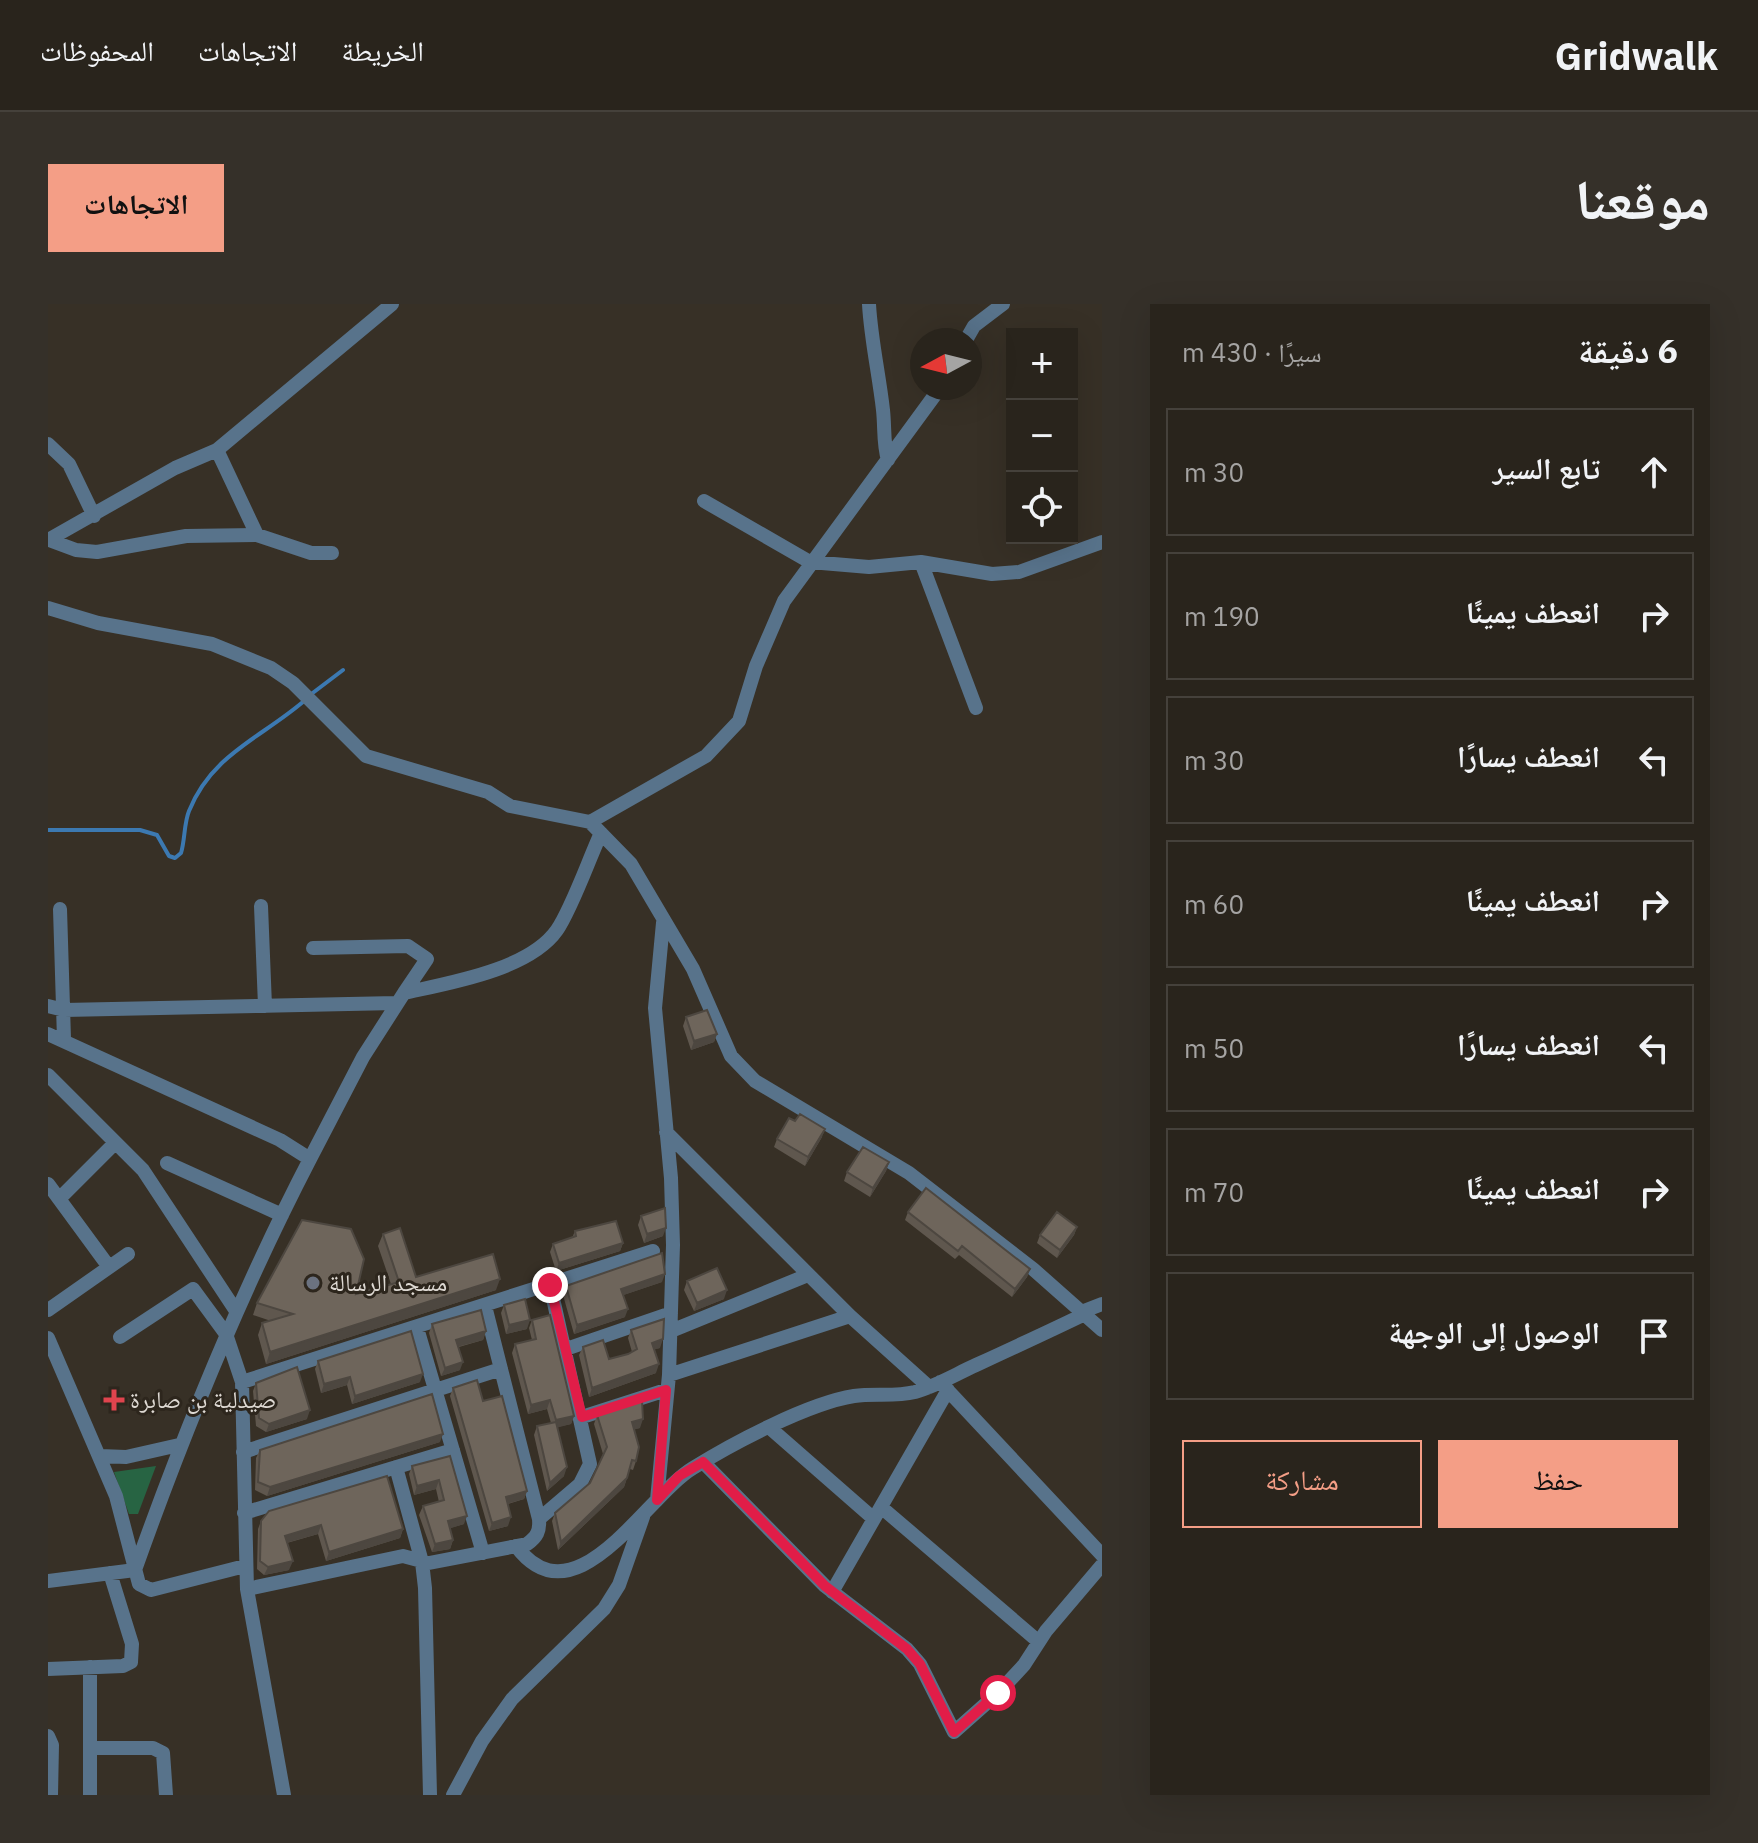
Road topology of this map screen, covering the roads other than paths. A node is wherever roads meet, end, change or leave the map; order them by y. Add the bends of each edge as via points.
1 (392, 304) edge
2 (869, 304) edge
3 (1003, 304) edge
4 (973, 328) edge
5 (931, 400) edge
6 (48, 444) edge
7 (217, 450) junction
8 (888, 460) junction
9 (704, 501) dead end
10 (94, 516) junction
11 (257, 535) junction
12 (48, 540) edge
13 (1097, 547) edge
14 (332, 553) dead end
15 (810, 562) junction
16 (921, 562) junction
17 (48, 608) edge
18 (976, 708) dead end
19 (595, 827) junction
20 (261, 906) dead end
21 (60, 909) dead end
22 (663, 923) junction
23 (313, 948) dead end
24 (400, 998) junction
25 (48, 1006) edge
26 (265, 1006) junction
27 (64, 1010) junction
28 (48, 1034) edge
29 (64, 1039) junction
30 (48, 1075) edge
31 (666, 1132) junction
32 (115, 1143) junction
33 (310, 1159) junction
34 (167, 1163) dead end
35 (48, 1184) edge
36 (59, 1199) junction
37 (282, 1215) junction
38 (653, 1251) dead end
39 (128, 1254) dead end
40 (109, 1267) junction
41 (808, 1275) junction
42 (550, 1285) junction
43 (1102, 1304) edge
44 (485, 1306) junction
45 (48, 1310) edge
46 (236, 1311) junction
47 (1085, 1312) junction
48 (671, 1313) junction
49 (850, 1316) junction
50 (417, 1328) junction
51 (1102, 1330) edge
52 (671, 1331) junction
53 (226, 1334) junction
54 (120, 1337) dead end
55 (48, 1338) edge
56 (566, 1349) junction
57 (501, 1369) junction
58 (242, 1382) junction
59 (668, 1383) junction
60 (939, 1386) junction
61 (436, 1389) junction
62 (582, 1417) junction
63 (770, 1428) junction
64 (179, 1445) junction
65 (453, 1450) junction
66 (243, 1452) junction
67 (100, 1456) junction
68 (703, 1462) junction
69 (396, 1467) junction
70 (657, 1500) junction
71 (244, 1513) junction
72 (644, 1513) junction
73 (877, 1513) junction
74 (539, 1519) junction
75 (516, 1546) junction
76 (483, 1553) junction
77 (1102, 1555) edge
78 (422, 1562) junction
79 (1102, 1565) edge
80 (245, 1566) junction
81 (135, 1570) junction
82 (110, 1573) junction
83 (48, 1581) edge
84 (247, 1589) junction
85 (832, 1592) junction
86 (1039, 1642) junction
87 (90, 1667) junction
88 (48, 1669) edge
89 (48, 1736) edge
90 (90, 1748) junction
91 (51, 1795) edge
92 (90, 1795) edge
93 (166, 1795) edge
94 (284, 1795) edge
95 (430, 1795) edge
96 (453, 1795) edge

1 - 7 street
2 - 8 street
3 - 4 street
5 - 8 street
6 - 10 street via 69,464
7 - 10 street
7 - 11 street
8 - 15 street
9 - 15 street
10 - 12 street
11 - 12 street via 186,536 97,552
11 - 14 street via 311,553
13 - 16 street via 1019,572 992,574
15 - 16 street via 869,567
15 - 19 street via 784,601 739,721 706,756
16 - 18 street
17 - 19 street via 212,644 271,668 366,756 488,792 510,806
19 - 22 street via 631,864
19 - 24 street via 556,930 526,955
20 - 26 street
21 - 27 street
22 - 31 street via 655,1008
22 - 47 street via 693,969 731,1056 755,1081 909,1173
23 - 24 street via 408,946 427,959
24 - 26 street
24 - 33 street
25 - 27 street
26 - 27 street
27 - 29 street
28 - 29 street
29 - 33 street
30 - 32 street
31 - 41 street
31 - 48 street
32 - 36 street
32 - 46 street via 143,1170
33 - 37 street
34 - 37 street
35 - 36 street
36 - 40 street
37 - 46 street
38 - 42 street
39 - 40 street
40 - 45 street
41 - 49 street
41 - 52 street
42 - 44 street
42 - 56 street
43 - 47 street
44 - 50 street
44 - 57 street
46 - 53 street
47 - 51 street
47 - 60 street
48 - 52 street
48 - 56 street
49 - 59 street
49 - 60 street
50 - 58 street
50 - 61 street
52 - 59 street
53 - 54 street via 193,1289
53 - 58 street
53 - 64 street
55 - 67 street
56 - 62 street
57 - 61 street
57 - 74 street
58 - 66 street
59 - 62 street
59 - 70 street
60 - 63 street via 841,1400
60 - 73 street
60 - 77 street
61 - 65 street
61 - 66 street
62 - 74 street via 589,1449 587,1475
63 - 68 street
63 - 73 street
64 - 67 street via 126,1457
64 - 81 street
65 - 69 street
65 - 76 street
66 - 71 street
67 - 81 street
68 - 70 street via 679,1476
68 - 85 street
69 - 71 street
69 - 78 street
70 - 72 street
71 - 80 street
72 - 75 street via 597,1557 571,1568 545,1572
72 - 96 street via 619,1585 604,1609 512,1699
73 - 85 street
73 - 86 street
74 - 75 street via 534,1539
75 - 76 street
76 - 78 street
78 - 84 street via 403,1556
78 - 95 street
79 - 86 street
80 - 81 street via 151,1590 139,1584
80 - 84 street
81 - 82 street
82 - 83 street
82 - 87 street via 133,1654 123,1666
84 - 94 street
85 - 86 street via 907,1649 954,1732 998,1693
87 - 88 street
87 - 90 street
89 - 91 street
90 - 92 street
90 - 93 street via 153,1748 163,1753

